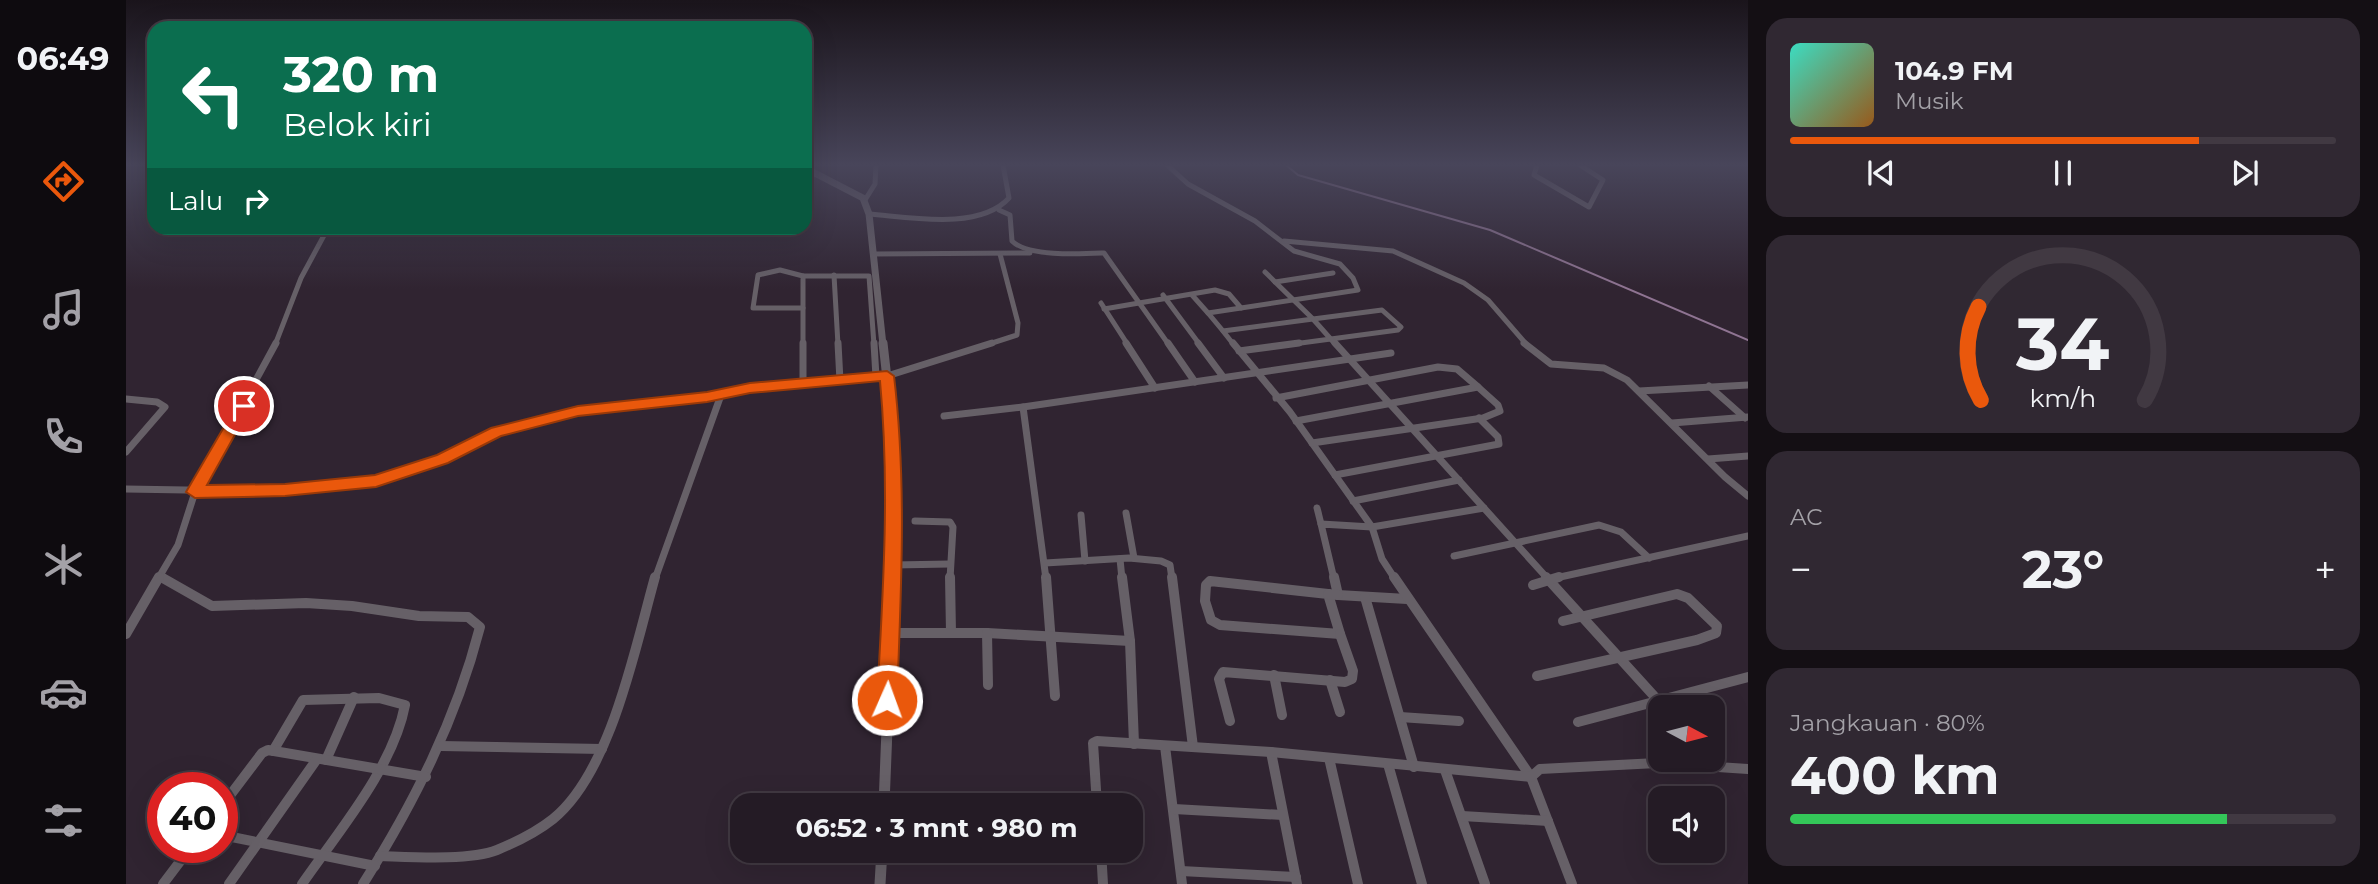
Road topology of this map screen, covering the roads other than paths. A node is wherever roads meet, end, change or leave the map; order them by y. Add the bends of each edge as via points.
1 (867, 206) edge
2 (1002, 206) edge
3 (1229, 206) edge
4 (999, 210) junction
5 (869, 214) junction
6 (324, 235) edge
7 (1283, 241) junction
8 (1037, 252) junction
9 (873, 254) junction
10 (1000, 254) junction
11 (1265, 272) dead end
12 (1333, 273) dead end
13 (834, 275) junction
14 (803, 276) junction
15 (1275, 282) junction
16 (1192, 295) junction
17 (1164, 298) junction
18 (1294, 300) junction
19 (1138, 305) junction
20 (803, 307) junction
21 (1241, 308) junction
22 (1208, 313) junction
23 (1313, 319) junction
24 (1223, 331) junction
25 (1331, 339) junction
26 (1239, 351) junction
27 (1391, 353) dead end
28 (1350, 359) junction
29 (1255, 373) junction
30 (882, 376) junction
31 (1224, 378) junction
32 (1369, 380) junction
33 (840, 381) junction
34 (1195, 382) junction
35 (803, 384) junction
36 (1748, 385) edge
37 (1709, 386) junction
38 (1478, 387) junction
39 (1156, 388) junction
40 (1639, 391) junction
41 (721, 395) junction
42 (1276, 398) junction
43 (126, 399) edge
44 (1390, 404) junction
45 (1023, 407) junction
46 (944, 416) dead end
47 (1479, 418) junction
48 (1747, 419) edge
49 (1296, 421) junction
50 (1672, 423) junction
51 (1412, 428) junction
52 (1312, 443) junction
53 (126, 452) edge
54 (1437, 456) junction
55 (1748, 456) edge
56 (1708, 459) junction
57 (1335, 475) junction
58 (1460, 481) junction
59 (126, 489) edge
60 (195, 492) junction
61 (1748, 496) edge
62 (1353, 501) junction
63 (1317, 508) dead end
64 (1484, 508) junction
65 (1126, 513) dead end
66 (1081, 515) dead end
67 (915, 521) dead end
68 (1321, 524) junction
69 (1372, 527) junction
70 (1748, 536) edge
71 (1516, 544) junction
72 (1454, 556) dead end
73 (1134, 558) junction
74 (1649, 558) junction
75 (1120, 559) junction
76 (1085, 561) junction
77 (1045, 563) junction
78 (950, 564) junction
79 (893, 565) junction
80 (161, 578) junction
81 (1549, 579) junction
82 (1533, 586) dead end
83 (1333, 594) junction
84 (1365, 597) junction
85 (1407, 599) junction
86 (1580, 615) junction
87 (1563, 621) dead end
88 (951, 633) junction
89 (987, 633) junction
90 (126, 634) edge
91 (890, 634) junction
92 (1340, 634) junction
93 (1051, 636) junction
94 (1130, 642) junction
95 (1620, 659) junction
96 (1274, 675) junction
97 (1537, 676) dead end
98 (1748, 677) edge
99 (1330, 680) junction
100 (988, 685) dead end
101 (1653, 695) edge
102 (1690, 695) edge
103 (1055, 696) dead end
104 (355, 698) junction
105 (1648, 707) edge
106 (1340, 712) dead end
107 (1282, 715) dead end
108 (1400, 716) junction
109 (1230, 721) dead end
110 (1459, 721) dead end
111 (1578, 722) dead end
112 (1134, 744) junction
113 (441, 746) junction
114 (1165, 746) junction
115 (1193, 747) junction
116 (602, 749) junction
117 (273, 751) junction
118 (1272, 752) junction
119 (1329, 758) junction
120 (322, 759) junction
121 (1648, 763) edge
122 (1388, 764) junction
123 (1726, 765) edge
124 (1415, 767) junction
125 (379, 768) junction
126 (1748, 769) edge
127 (1445, 770) junction
128 (426, 777) junction
129 (1531, 777) junction
130 (238, 785) edge
131 (884, 793) edge
132 (1096, 793) edge
133 (1174, 808) junction
134 (1283, 816) junction
135 (1462, 816) junction
136 (1548, 821) junction
137 (238, 838) edge
138 (259, 842) junction
139 (323, 854) junction
140 (378, 861) junction
141 (179, 863) edge
142 (881, 863) edge
143 (1102, 863) edge
144 (1181, 871) junction
145 (1297, 880) edge
146 (163, 884) edge
147 (229, 884) edge
148 (302, 884) edge
149 (363, 884) edge
150 (880, 884) edge
151 (1103, 884) edge
152 (1182, 884) edge
153 (1358, 884) edge
154 (1422, 884) edge
155 (1485, 884) edge
156 (1572, 884) edge

1 - 5 street
2 - 4 street
3 - 7 street
4 - 5 street via 973,218
4 - 8 street via 1010,215 1014,244
5 - 9 street
6 - 60 street via 301,278 282,331
7 - 18 street via 1306,257 1343,264 1358,290
7 - 40 street via 1393,251 1488,300 1507,327 1551,364 1609,369
8 - 10 street
8 - 19 street via 1104,253
9 - 10 street
9 - 30 street
10 - 30 street via 1017,335
11 - 15 street
12 - 15 street
13 - 14 street
13 - 30 street via 869,276
13 - 33 street
14 - 20 street
14 - 20 street via 760,272 751,305 759,309
15 - 18 street
16 - 17 street
16 - 21 street via 1223,291
16 - 22 street
17 - 19 street
17 - 31 street
18 - 21 street
18 - 23 street
19 - 34 street
19 - 39 street via 1103,306
20 - 35 street
21 - 22 street
22 - 24 street
23 - 24 street
23 - 25 street
23 - 25 street via 1382,310 1401,327
24 - 26 street
25 - 26 street
25 - 28 street
26 - 29 street
27 - 28 street
28 - 29 street
28 - 32 street
29 - 31 street
29 - 42 street
30 - 33 street
30 - 79 street via 894,441
31 - 34 street
32 - 38 street via 1448,367
32 - 42 street
32 - 44 street
33 - 35 street
34 - 39 street
35 - 41 street
36 - 37 street
37 - 40 street
37 - 48 street
38 - 44 street
38 - 47 street via 1500,411
39 - 45 street
40 - 50 street
41 - 60 street via 611,406 514,426 432,464 376,481
41 - 116 street via 660,561
42 - 49 street
43 - 53 street via 165,407
44 - 49 street
44 - 51 street
45 - 46 street
45 - 77 street
47 - 51 street
47 - 54 street via 1499,443
48 - 50 street
49 - 52 street
50 - 56 street
51 - 52 street
51 - 54 street
52 - 57 street
54 - 57 street
54 - 58 street
55 - 56 street
56 - 61 street
57 - 62 street
58 - 62 street
58 - 64 street
59 - 60 street
60 - 80 street via 178,545
62 - 69 street
63 - 68 street
64 - 69 street
64 - 71 street
65 - 73 street
66 - 76 street
67 - 78 street via 952,524
68 - 69 street
68 - 83 street
69 - 85 street via 1382,559
70 - 74 street
71 - 72 street
71 - 74 street via 1611,526
71 - 81 street
73 - 75 street
73 - 115 street via 1163,560 1170,565
74 - 81 street
75 - 76 street
75 - 94 street
76 - 77 street
77 - 93 street
78 - 79 street
78 - 88 street
79 - 91 street
80 - 90 street
80 - 113 street via 212,606 306,603 472,619 480,627
81 - 82 street
81 - 86 street
83 - 84 street
83 - 92 street
83 - 92 street via 1220,581 1206,585 1205,601 1211,620 1220,625
84 - 85 street
84 - 108 street
85 - 129 street
86 - 87 street
86 - 95 street
86 - 95 street via 1677,594 1688,598 1717,626 1716,633
88 - 89 street
88 - 91 street
89 - 93 street
89 - 100 street
91 - 131 street
92 - 99 street via 1352,680
93 - 94 street
93 - 103 street
94 - 112 street
95 - 97 street
95 - 101 street
96 - 99 street
96 - 107 street
96 - 109 street via 1223,672 1219,679
98 - 102 street
99 - 106 street
104 - 117 street via 303,700
104 - 120 street
104 - 125 street via 405,705
105 - 111 street
108 - 110 street
108 - 124 street
112 - 114 street
112 - 132 street via 1093,743
113 - 116 street
113 - 128 street
114 - 115 street
114 - 133 street
115 - 118 street
116 - 140 street via 585,781 553,819 495,851
117 - 120 street
117 - 130 street via 262,753
118 - 119 street
118 - 134 street
119 - 122 street
119 - 153 street
120 - 125 street
120 - 138 street
121 - 129 street via 1540,769
122 - 124 street
122 - 154 street
123 - 126 street
124 - 127 street
125 - 128 street
125 - 139 street
127 - 129 street
127 - 135 street
128 - 140 street
129 - 136 street
133 - 134 street
133 - 144 street
134 - 145 street
135 - 136 street
135 - 155 street
136 - 156 street
137 - 138 street
138 - 139 street
138 - 147 street
139 - 140 street
139 - 148 street
140 - 149 street
141 - 146 street
142 - 150 street
143 - 151 street
144 - 145 street
144 - 152 street

